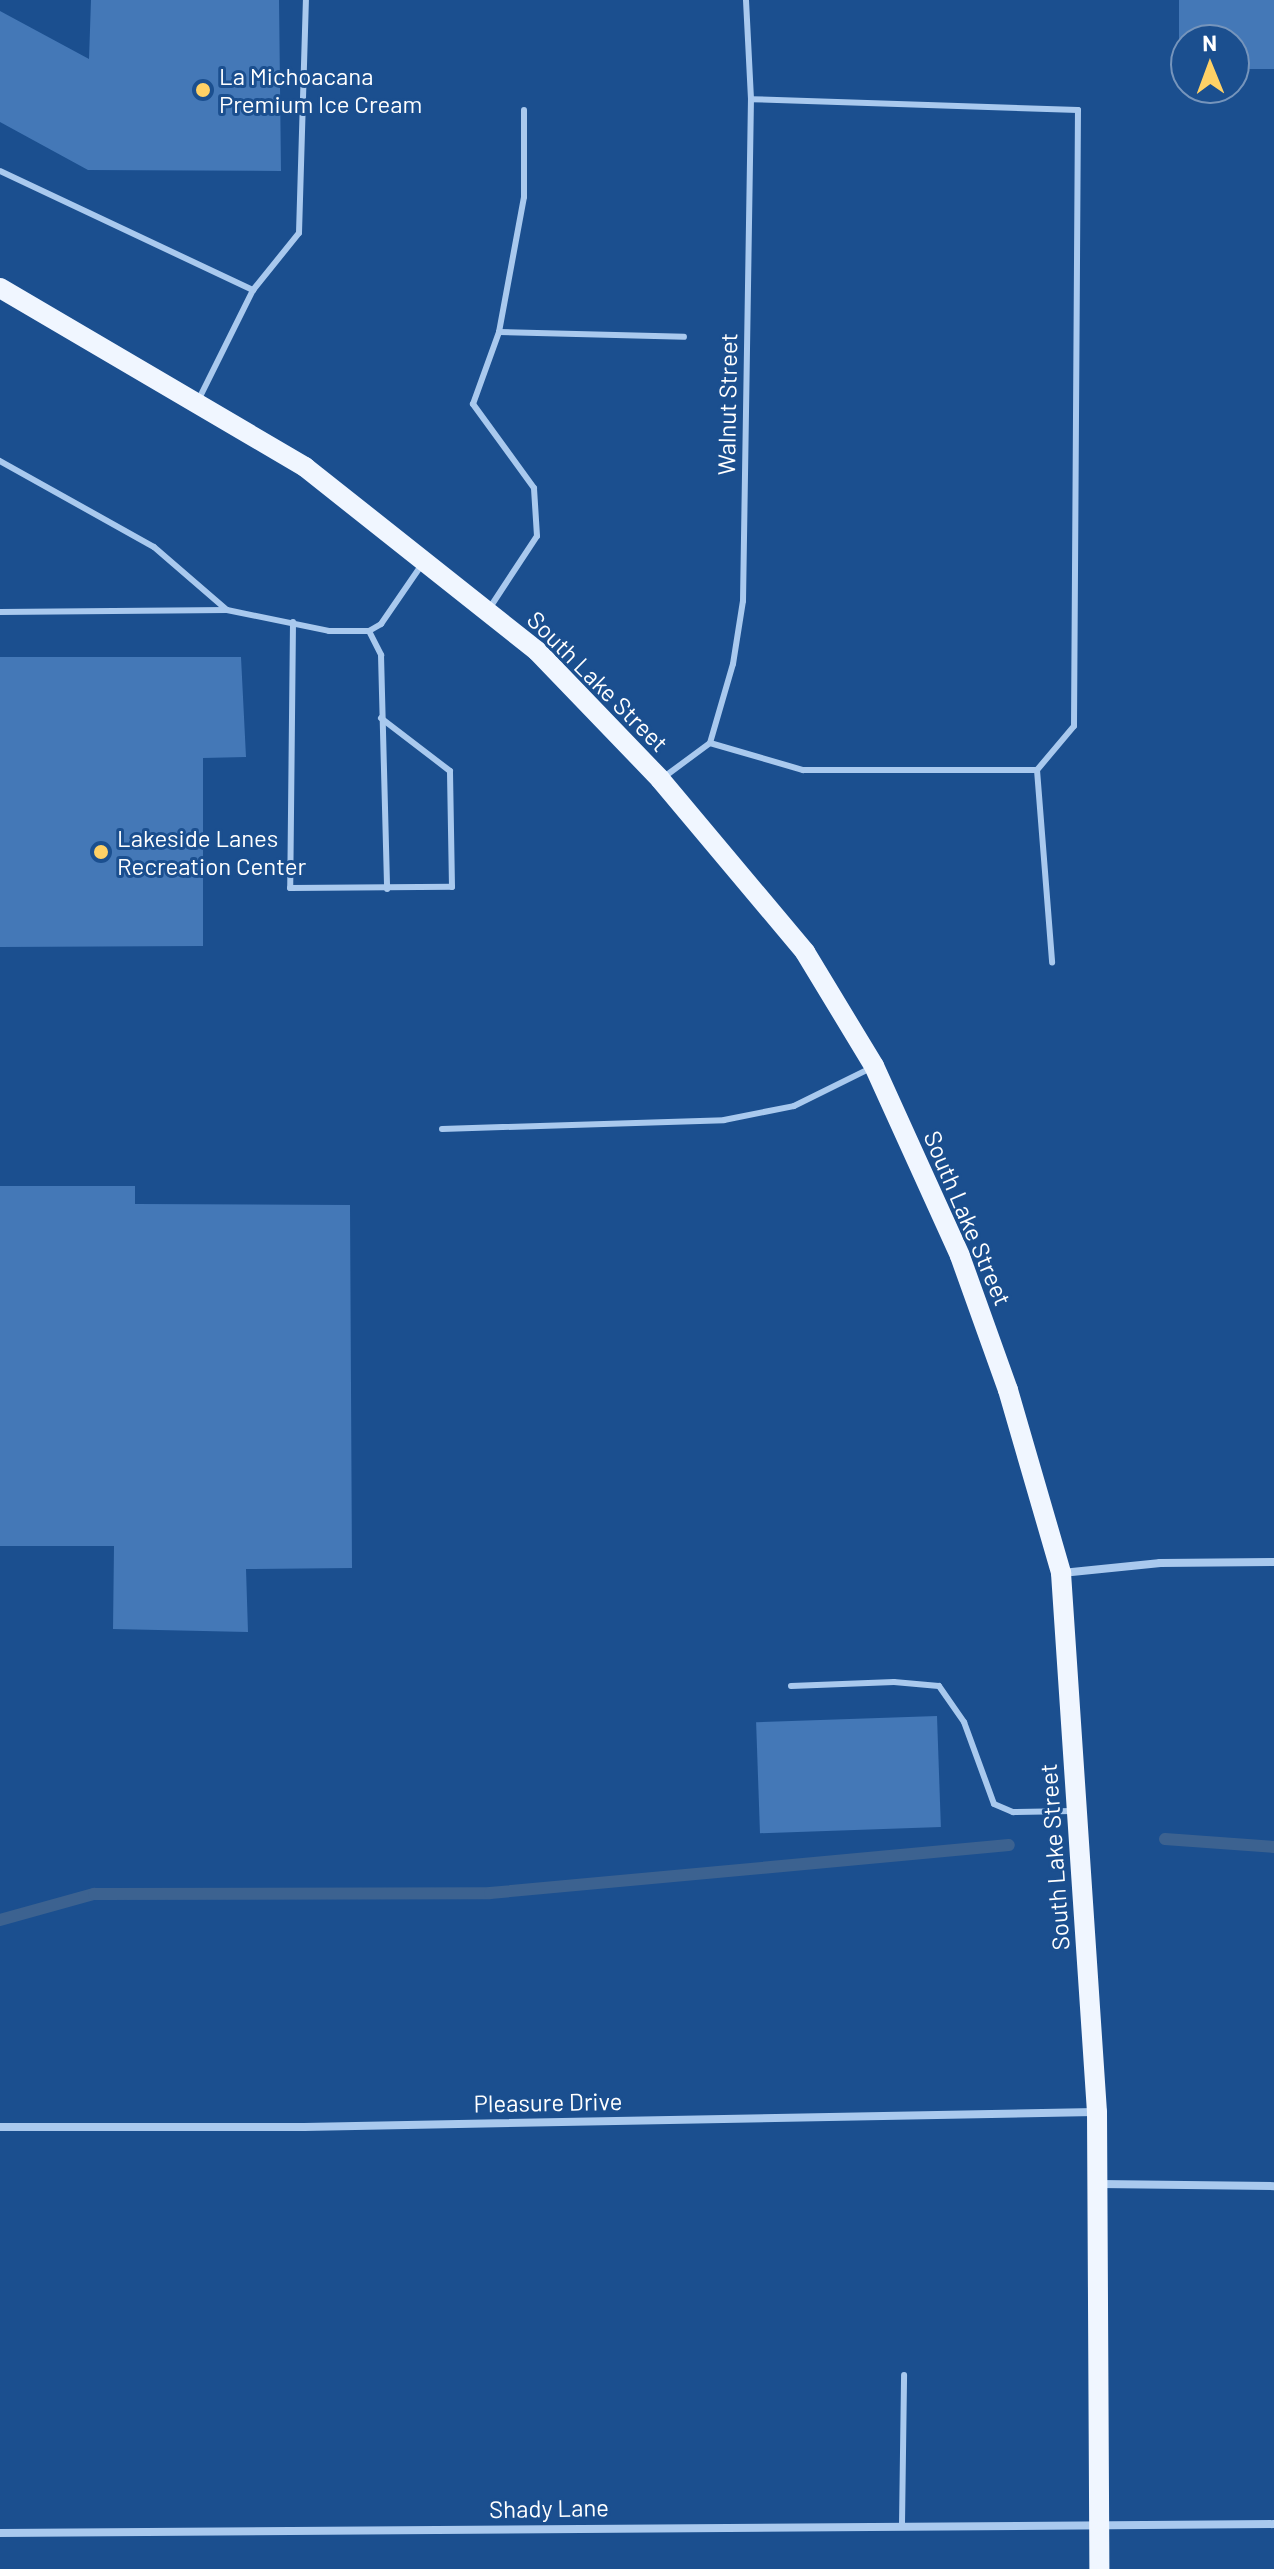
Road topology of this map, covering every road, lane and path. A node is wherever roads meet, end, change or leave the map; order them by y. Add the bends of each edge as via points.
1 (306, 0) edge
2 (746, 0) edge
3 (751, 99) junction
4 (524, 110) dead end
5 (0, 171) edge
6 (0, 288) edge
7 (253, 290) junction
8 (499, 332) junction
9 (684, 337) dead end
10 (197, 402) junction
11 (0, 461) edge
12 (425, 560) junction
13 (227, 610) junction
14 (0, 612) edge
15 (487, 612) junction
16 (293, 622) junction
17 (369, 631) junction
18 (381, 718) junction
19 (710, 743) junction
20 (1037, 770) junction
21 (660, 779) junction
22 (387, 889) junction
23 (1052, 962) dead end
24 (874, 1066) junction
25 (442, 1129) dead end
26 (1274, 1562) edge
27 (1061, 1573) junction
28 (791, 1686) dead end
29 (1077, 1811) junction
30 (1097, 2112) junction
31 (0, 2127) edge
32 (1098, 2184) junction
33 (1274, 2186) edge
34 (904, 2375) dead end
35 (1098, 2522) junction
36 (902, 2524) junction
37 (1274, 2524) edge
38 (0, 2533) edge
39 (1099, 2569) edge

1 - 7 lane via 299,233
2 - 3 lane, Walnut Street
3 - 19 lane, Walnut Street via 743,601 733,664
3 - 20 lane via 1078,110 1074,726
4 - 8 lane via 524,197
5 - 7 lane
6 - 10 main road, South Lake Street
7 - 10 lane
8 - 9 lane
8 - 15 lane via 473,404 534,488 537,536
10 - 12 main road, South Lake Street via 305,467
11 - 13 lane via 154,547
12 - 15 main road, South Lake Street
12 - 17 lane via 381,624
13 - 14 lane
13 - 16 lane
15 - 21 main road, South Lake Street via 537,651
16 - 17 lane via 329,631
16 - 22 lane via 290,888
17 - 18 lane via 381,655
18 - 22 lane
18 - 22 lane via 450,771 452,887
19 - 20 lane via 803,770
19 - 21 lane
20 - 23 lane
21 - 24 main road, South Lake Street via 805,952
24 - 25 lane via 794,1106 724,1120
24 - 27 main road, South Lake Street via 960,1256 1008,1390
26 - 27 street via 1160,1563
27 - 29 main road, South Lake Street
28 - 29 lane via 939,1686 964,1722 994,1804 1013,1812
29 - 30 main road, South Lake Street
30 - 31 street, Pleasure Drive via 304,2127
30 - 32 main road, South Lake Street
32 - 33 street
32 - 35 main road, South Lake Street
34 - 36 lane
35 - 36 street, Shady Lane
35 - 37 street, Shady Lane
35 - 39 main road, South Lake Street
36 - 38 street, Shady Lane

